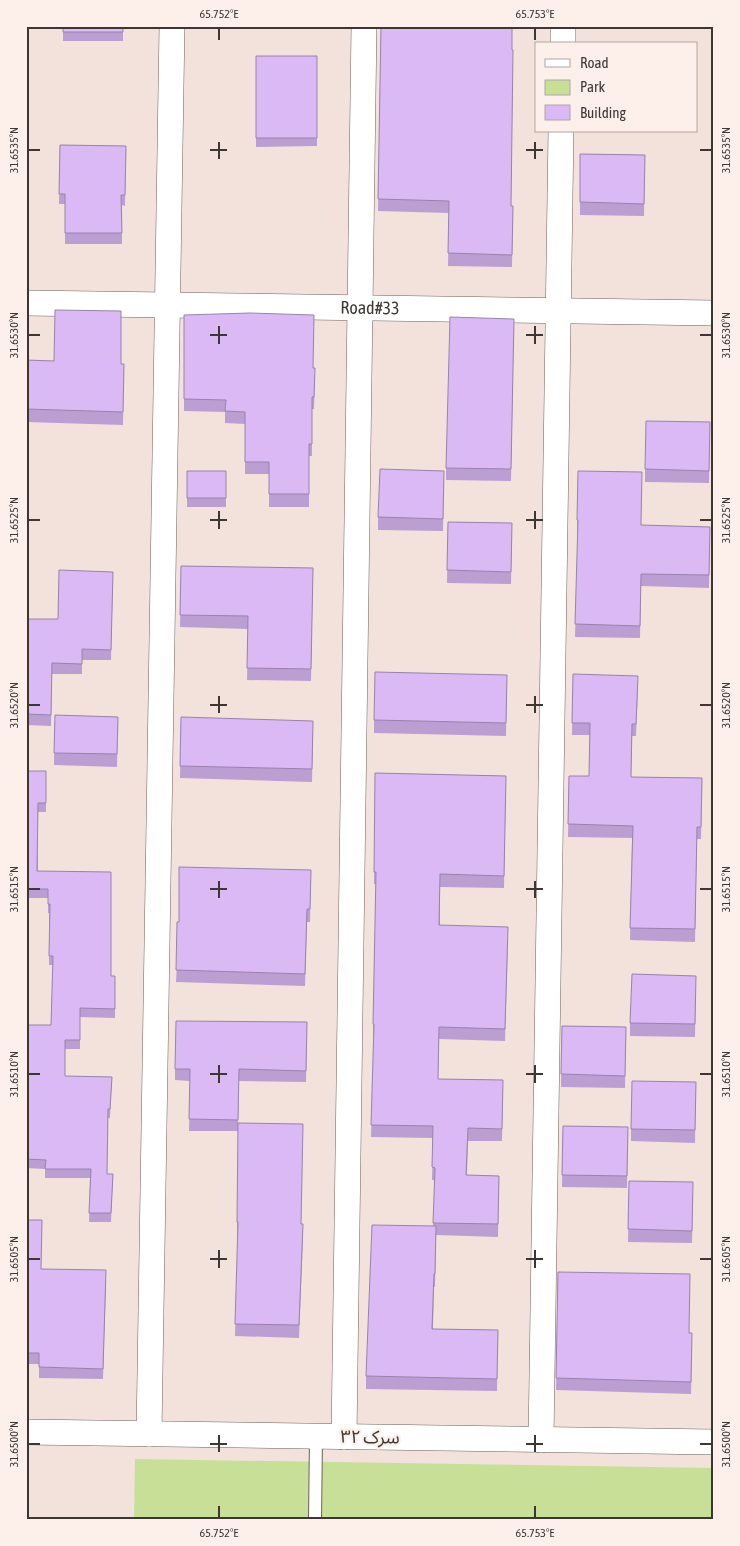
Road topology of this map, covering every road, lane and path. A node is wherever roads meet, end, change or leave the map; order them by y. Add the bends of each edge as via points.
1 (172, 26) edge
2 (364, 26) edge
3 (563, 26) edge
4 (562, 42) edge
5 (561, 132) edge
6 (26, 303) edge
7 (168, 305) junction
8 (359, 308) junction
9 (558, 311) junction
10 (714, 313) edge
11 (26, 1432) edge
12 (149, 1434) junction
13 (316, 1437) junction
14 (344, 1437) junction
15 (541, 1440) junction
16 (714, 1442) edge
17 (315, 1520) edge

1 - 7 street
2 - 8 street
3 - 4 street
5 - 9 street
6 - 7 street, Road#33
7 - 8 street, Road#33
7 - 12 street
8 - 9 street, Road#33
8 - 14 street
9 - 10 street, Road#33
9 - 15 street
11 - 12 street, سرک ۳۲
12 - 13 street, سرک ۳۲
13 - 14 street, سرک ۳۲
13 - 17 lane
14 - 15 street, سرک ۳۲
15 - 16 street, سرک ۳۲

